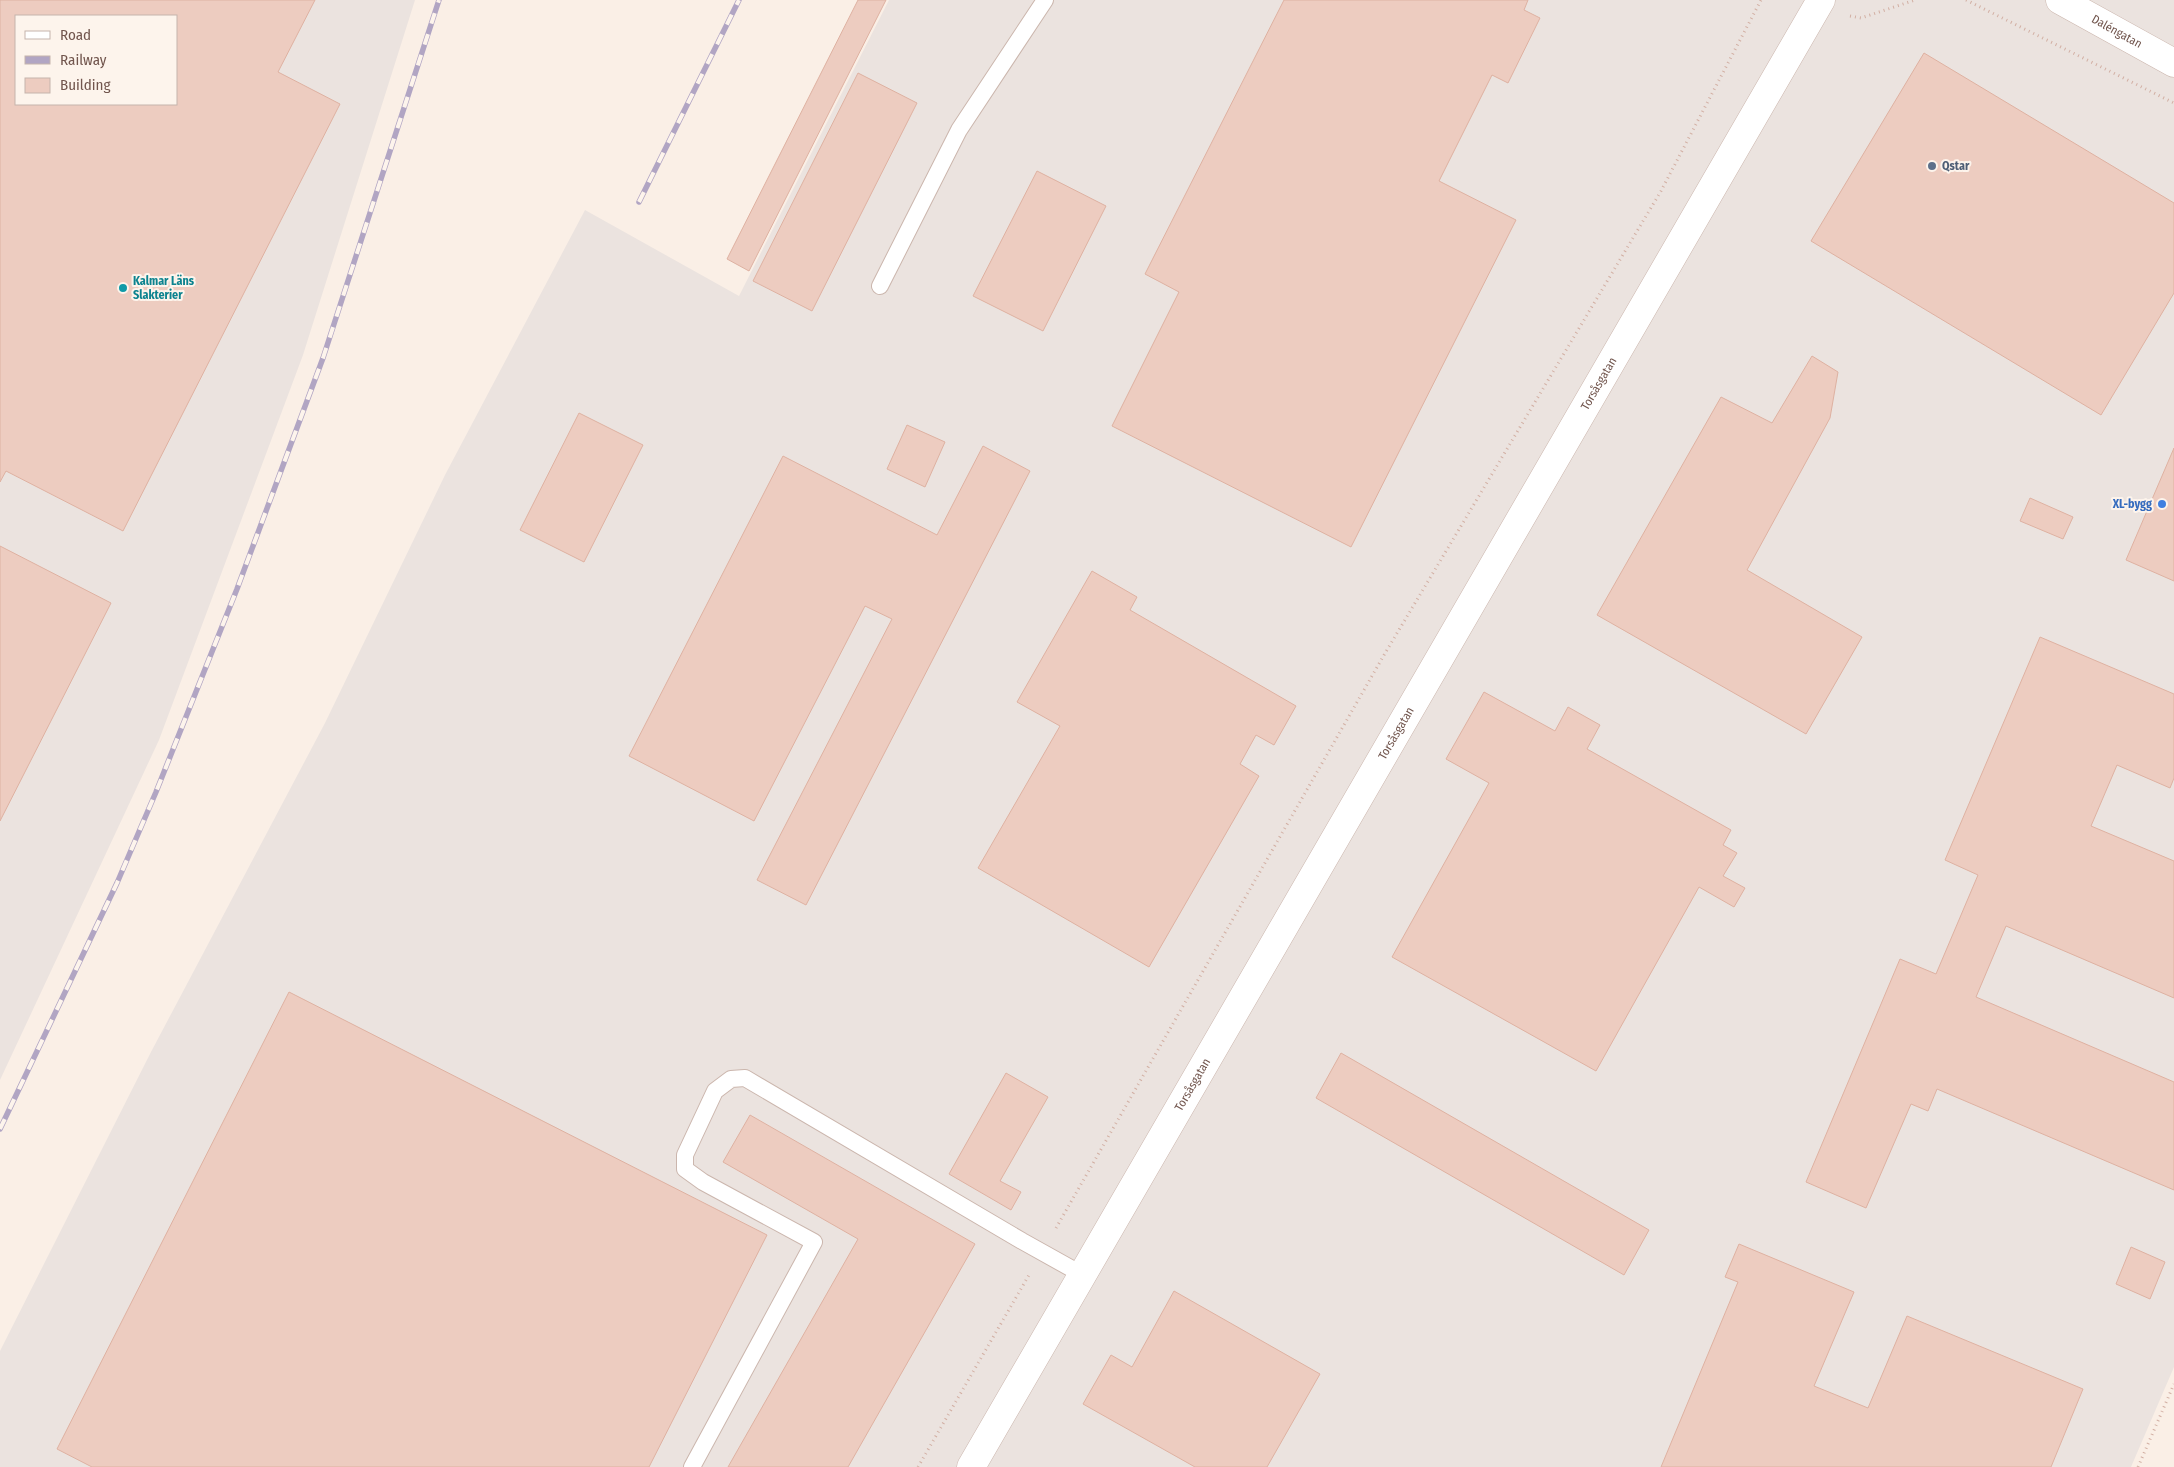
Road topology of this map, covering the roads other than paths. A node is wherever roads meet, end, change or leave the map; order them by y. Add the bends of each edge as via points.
1 (1045, 0) edge
2 (2060, 0) edge
3 (1818, 5) edge
4 (2174, 63) edge
5 (880, 286) dead end
6 (1083, 1275) junction
7 (692, 1467) edge
8 (971, 1467) edge

1 - 5 lane via 959,130
2 - 4 street, Daléngatan
3 - 6 street, Torsåsgatan
6 - 7 lane via 745,1078 731,1079 715,1091 685,1155 685,1169 814,1242
6 - 8 street, Torsåsgatan

